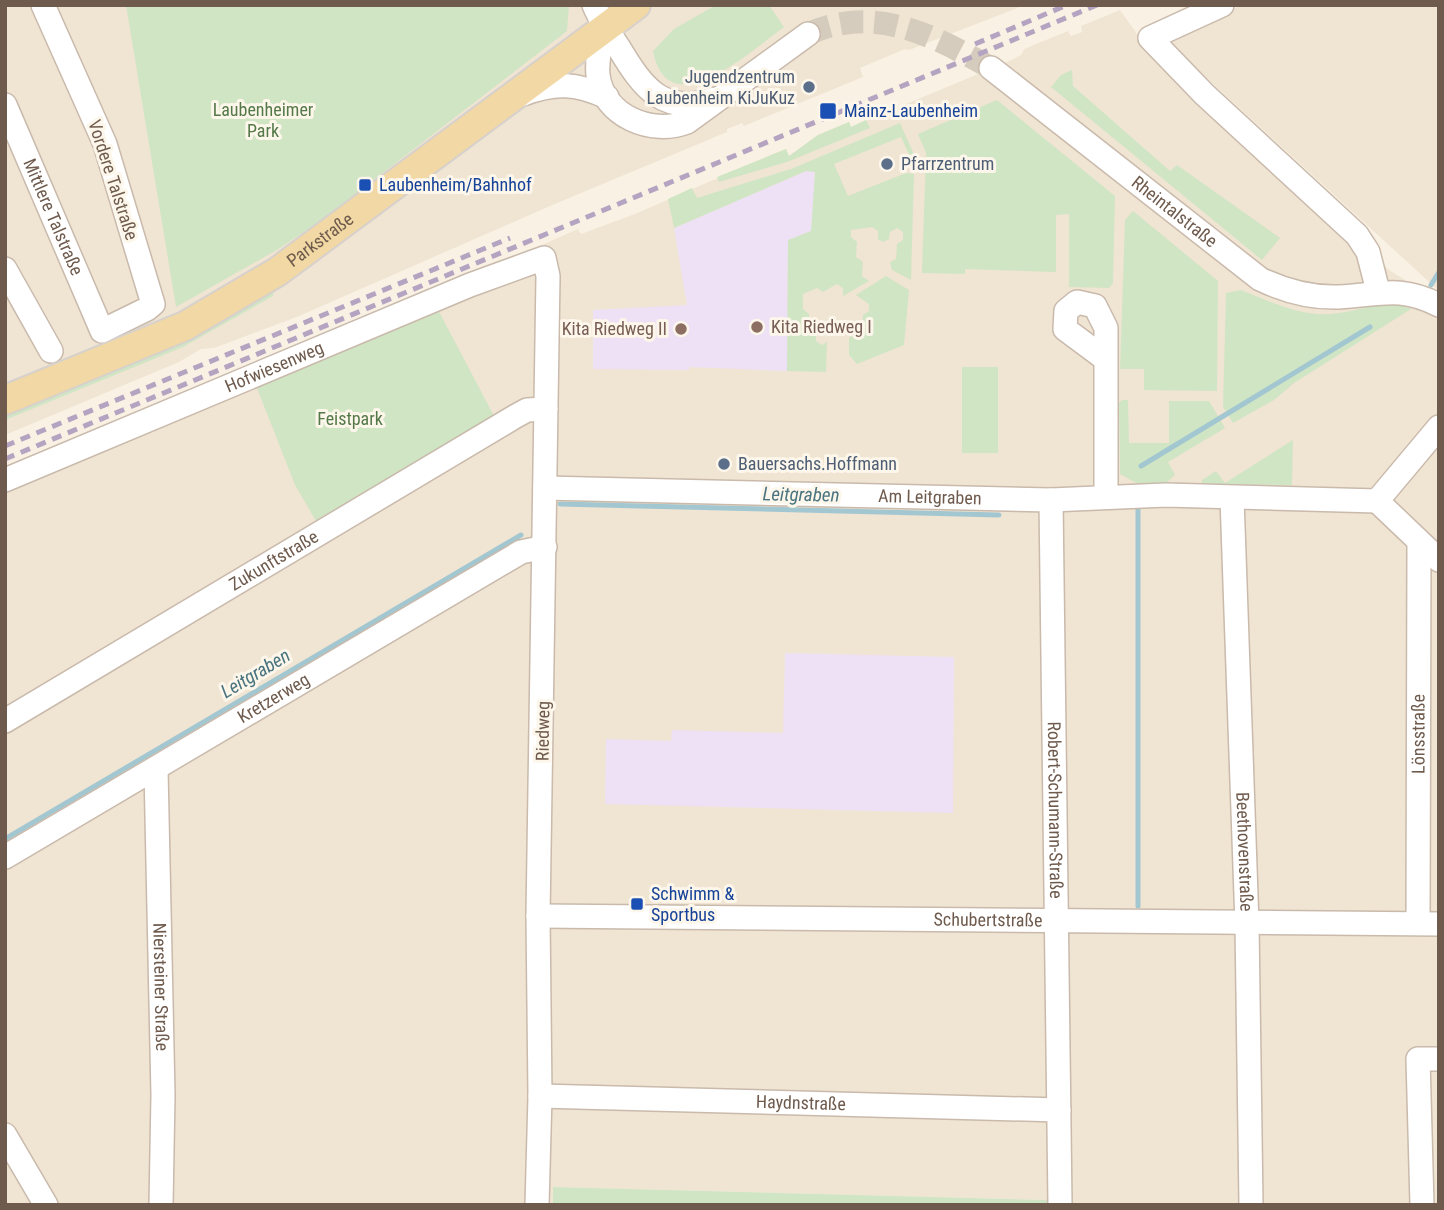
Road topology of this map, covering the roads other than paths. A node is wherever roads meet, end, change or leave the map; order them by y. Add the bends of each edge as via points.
1 (43, 5) edge
2 (635, 5) edge
3 (1222, 5) edge
4 (599, 15) edge
5 (808, 34) tunnel mouth
6 (991, 68) tunnel mouth
7 (607, 97) junction
8 (719, 97) junction
9 (5, 105) edge
10 (498, 106) junction
11 (544, 258) joint
12 (5, 269) edge
13 (1378, 291) junction
14 (1439, 305) edge
15 (102, 331) joint
16 (51, 351) dead end
17 (1104, 358) dead end
18 (5, 400) edge
19 (546, 409) junction
20 (1439, 427) edge
21 (5, 480) edge
22 (545, 488) junction
23 (1105, 496) junction
24 (1232, 498) junction
25 (1051, 500) junction
26 (1377, 501) junction
27 (1419, 544) junction
28 (545, 547) junction
29 (1439, 560) edge
30 (5, 721) edge
31 (156, 770) junction
32 (5, 857) edge
33 (538, 916) junction
34 (1056, 921) junction
35 (1428, 924) edge
36 (1247, 925) junction
37 (1439, 1059) edge
38 (540, 1096) junction
39 (1059, 1110) junction
40 (5, 1135) edge
41 (46, 1205) edge
42 (161, 1205) edge
43 (537, 1205) edge
44 (1060, 1205) edge
45 (1251, 1205) edge
46 (1422, 1205) edge

1 - 15 street, Vordere Talstraße via 105,144 153,304
2 - 4 main road, Parkstraße
3 - 13 street via 1150,38 1357,235 1372,262
4 - 7 street via 598,74
4 - 8 street via 641,80 660,98 689,105
4 - 10 main road, Parkstraße
5 - 8 street
6 - 13 street, Rheintalstraße via 1261,279 1292,292 1326,297
7 - 8 street via 639,124 664,129 687,122
7 - 10 street via 580,86 547,86
9 - 15 street, Mittlere Talstraße
10 - 18 main road, Parkstraße via 330,234 225,303 185,326
11 - 19 street, Riedweg via 548,276
11 - 21 street, Hofwiesenweg
12 - 16 street
13 - 14 street, Rheintalstraße via 1405,291
17 - 23 street
19 - 22 street, Riedweg
19 - 30 street, Zukunftstraße via 516,415
20 - 26 street
22 - 25 street, Am Leitgraben
22 - 28 street, Riedweg
23 - 24 street, Am Leitgraben
23 - 25 street, Am Leitgraben
24 - 26 street, Am Leitgraben
24 - 36 street, Beethovenstraße
25 - 34 street, Robert-Schumann-Straße
26 - 27 street
27 - 29 street
27 - 35 street, Lönsstraße
28 - 31 street, Kretzerweg via 521,552
28 - 33 street, Riedweg
31 - 32 street, Kretzerweg
31 - 42 street, Niersteiner Straße
33 - 34 street, Schubertstraße
33 - 38 street, Riedweg
34 - 36 street, Schubertstraße
34 - 39 street, Robert-Schumann-Straße
35 - 36 street, Schubertstraße
36 - 45 street, Beethovenstraße
37 - 46 street via 1418,1059
38 - 39 street, Haydnstraße
38 - 43 street, Riedweg
39 - 44 street, Robert-Schumann-Straße
40 - 41 street

